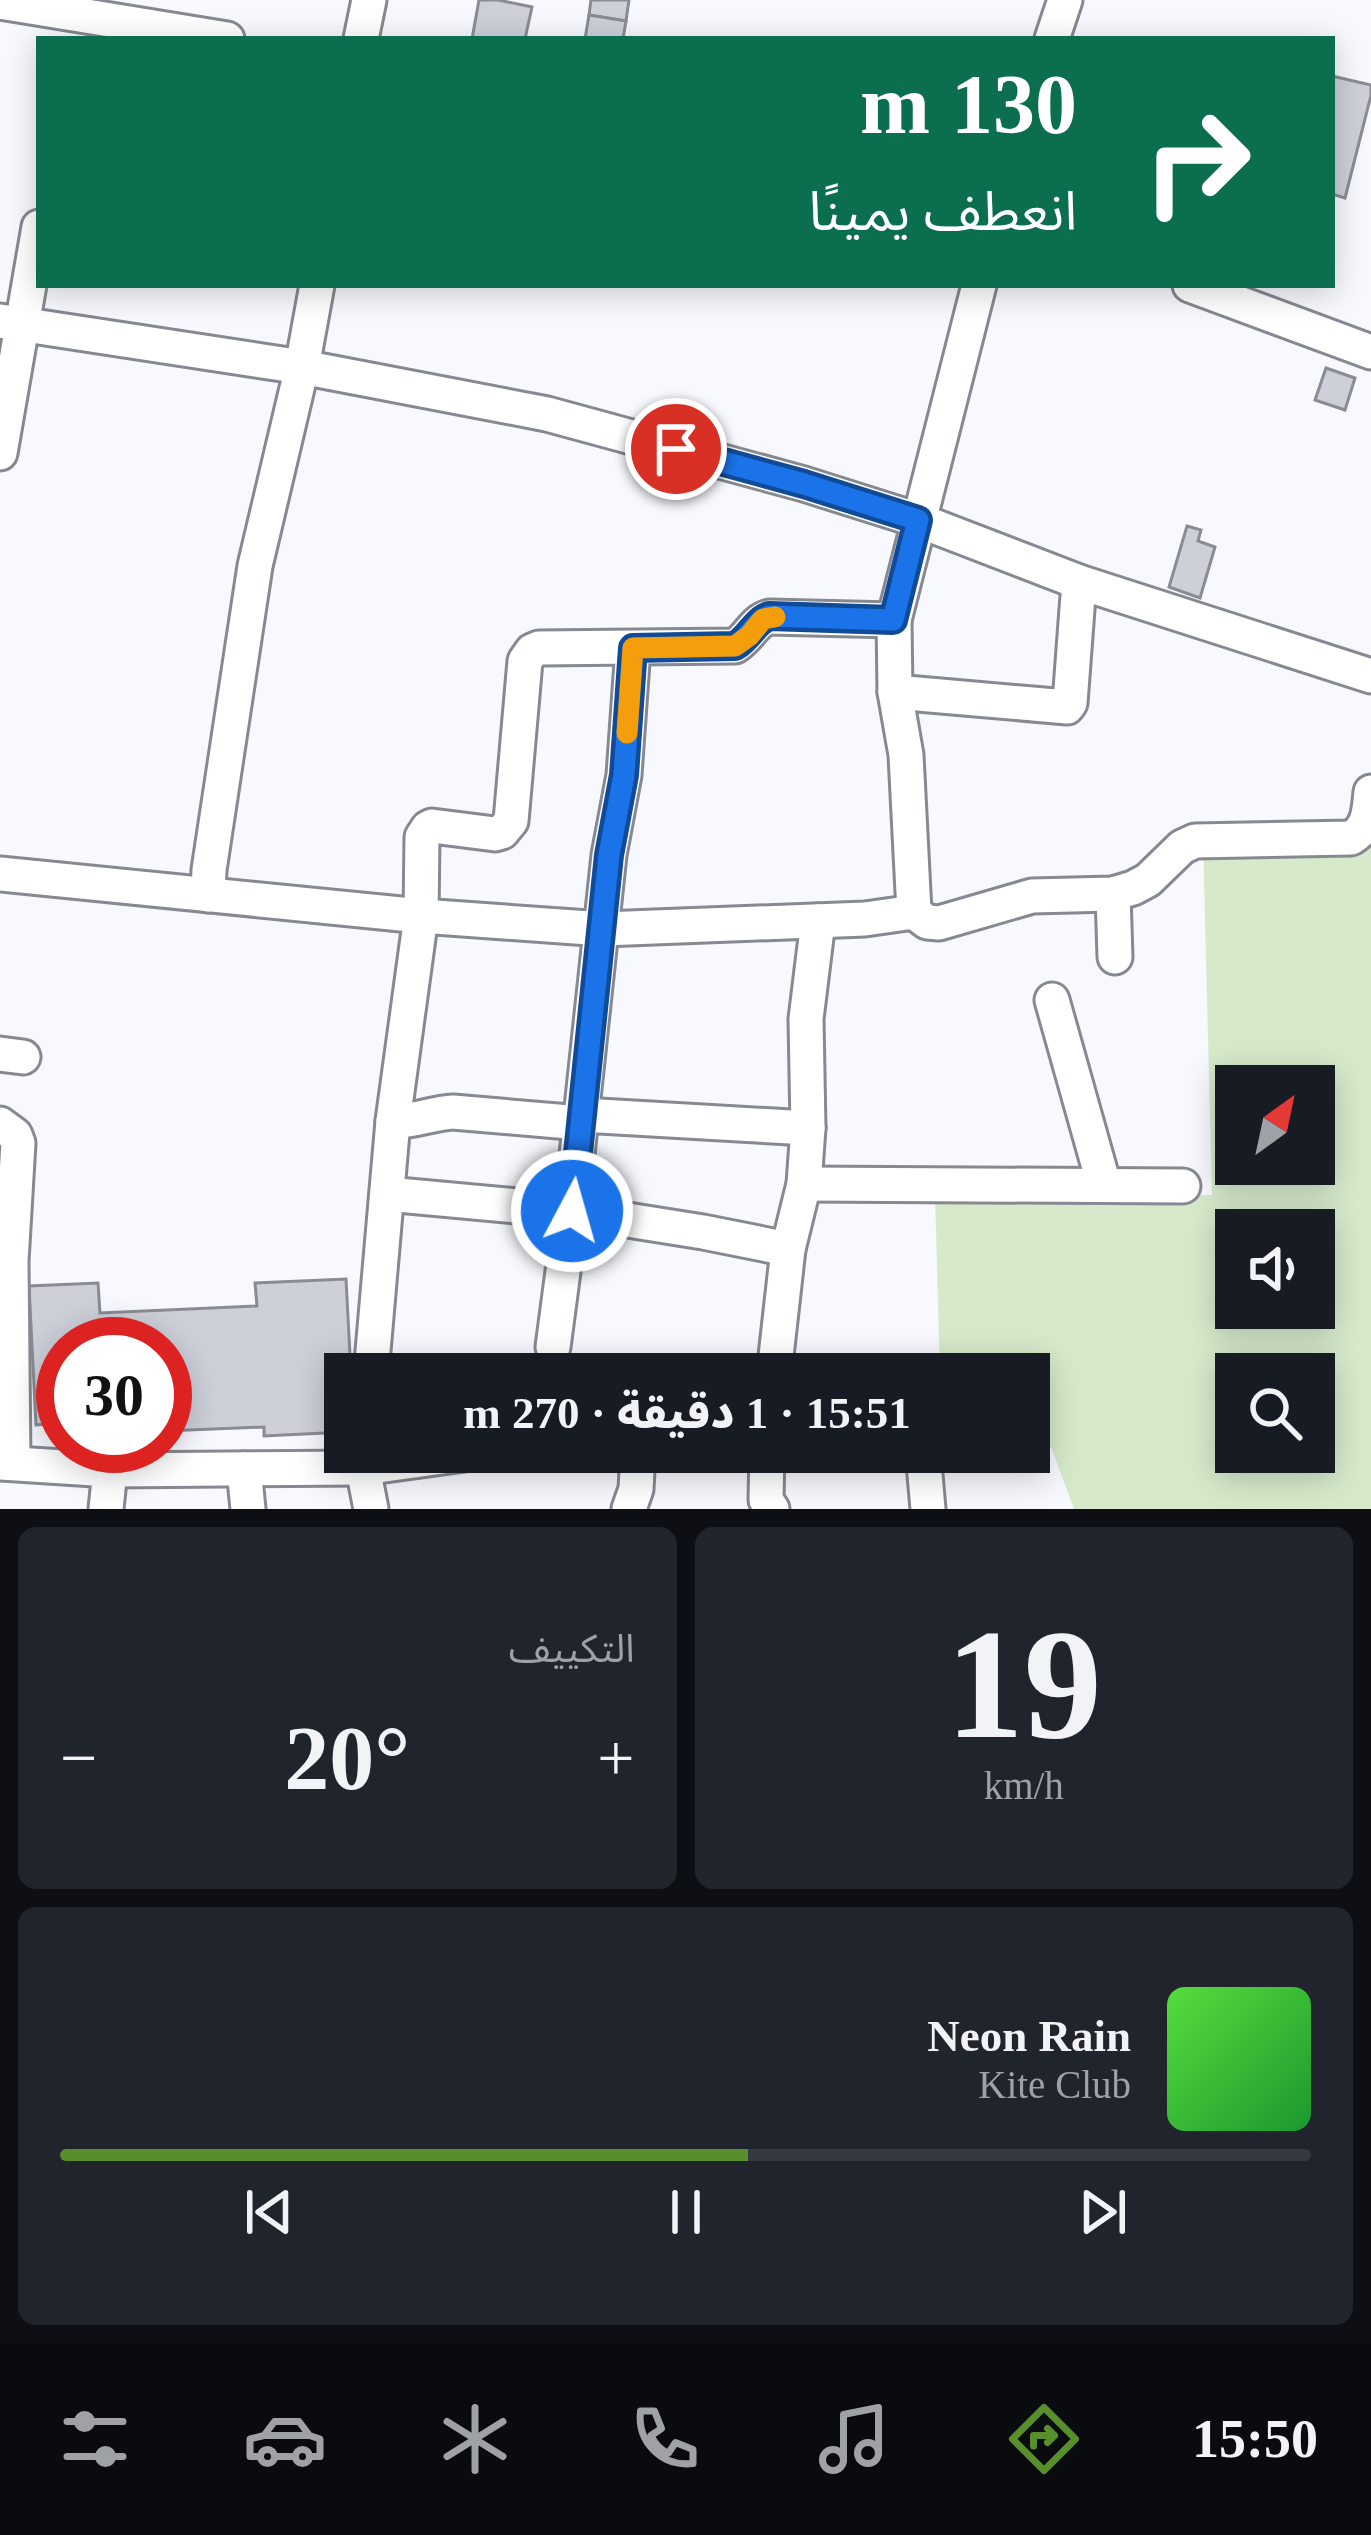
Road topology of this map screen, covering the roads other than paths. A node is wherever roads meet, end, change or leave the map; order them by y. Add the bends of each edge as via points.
1 (369, 0) edge
2 (1065, 0) edge
3 (0, 2) edge
4 (72, 17) edge
5 (206, 36) edge
6 (362, 36) edge
7 (1053, 36) edge
8 (36, 238) edge
9 (316, 288) edge
10 (978, 288) edge
11 (1198, 288) edge
12 (12, 323) edge
13 (1371, 352) edge
14 (302, 367) junction
15 (0, 452) edge
16 (918, 520) junction
17 (1079, 582) junction
18 (893, 620) junction
19 (633, 648) junction
20 (1371, 675) edge
21 (895, 692) junction
22 (1371, 792) edge
23 (0, 874) edge
24 (1113, 894) junction
25 (208, 896) junction
26 (914, 912) junction
27 (421, 916) junction
28 (818, 921) junction
29 (603, 929) junction
30 (1115, 957) dead end
31 (1052, 1000) dead end
32 (581, 1119) junction
33 (393, 1121) junction
34 (0, 1124) edge
35 (808, 1128) junction
36 (804, 1184) junction
37 (1104, 1185) junction
38 (1183, 1186) dead end
39 (387, 1194) junction
40 (572, 1211) junction
41 (788, 1249) junction
42 (6, 1261) edge
43 (553, 1347) dead end
44 (373, 1353) edge
45 (776, 1353) edge
46 (6, 1364) edge
47 (6, 1463) edge
48 (324, 1463) edge
49 (36, 1465) edge
50 (192, 1469) edge
51 (244, 1469) junction
52 (110, 1473) edge
53 (366, 1473) edge
54 (637, 1473) edge
55 (767, 1473) edge
56 (925, 1473) edge
57 (106, 1509) edge
58 (248, 1509) edge
59 (371, 1509) edge
60 (629, 1509) edge
61 (772, 1509) edge
62 (928, 1509) edge

1 - 6 street
2 - 7 street
3 - 4 street
4 - 5 street
8 - 12 street
9 - 14 street
10 - 16 street
11 - 13 street
12 - 14 street
12 - 15 street
14 - 16 street via 547,414
14 - 25 street via 255,566
16 - 17 street
16 - 18 street
17 - 20 street
17 - 21 street via 1067,707
18 - 19 street via 769,616 735,646
18 - 21 street
19 - 27 street via 539,648 528,655 511,821 494,834 424,831
19 - 29 street
21 - 26 street
22 - 24 street via 1366,824 1351,838 1196,841 1148,880
23 - 25 street
24 - 26 street via 1032,896 939,923
24 - 30 street
25 - 27 street
26 - 28 street
27 - 29 street
27 - 33 street
28 - 29 street
28 - 35 street via 806,1018
29 - 32 street
31 - 37 street
32 - 33 street via 453,1112
32 - 35 street
32 - 40 street
33 - 39 street
34 - 42 street via 18,1143
35 - 36 street
36 - 37 street
36 - 41 street
37 - 38 street
39 - 40 street
39 - 44 street
40 - 41 street
40 - 43 street
41 - 45 street
42 - 46 street
46 - 47 street
47 - 49 street
48 - 51 street
50 - 51 street
51 - 58 street
52 - 57 street
53 - 59 street
54 - 60 street
55 - 61 street
56 - 62 street

